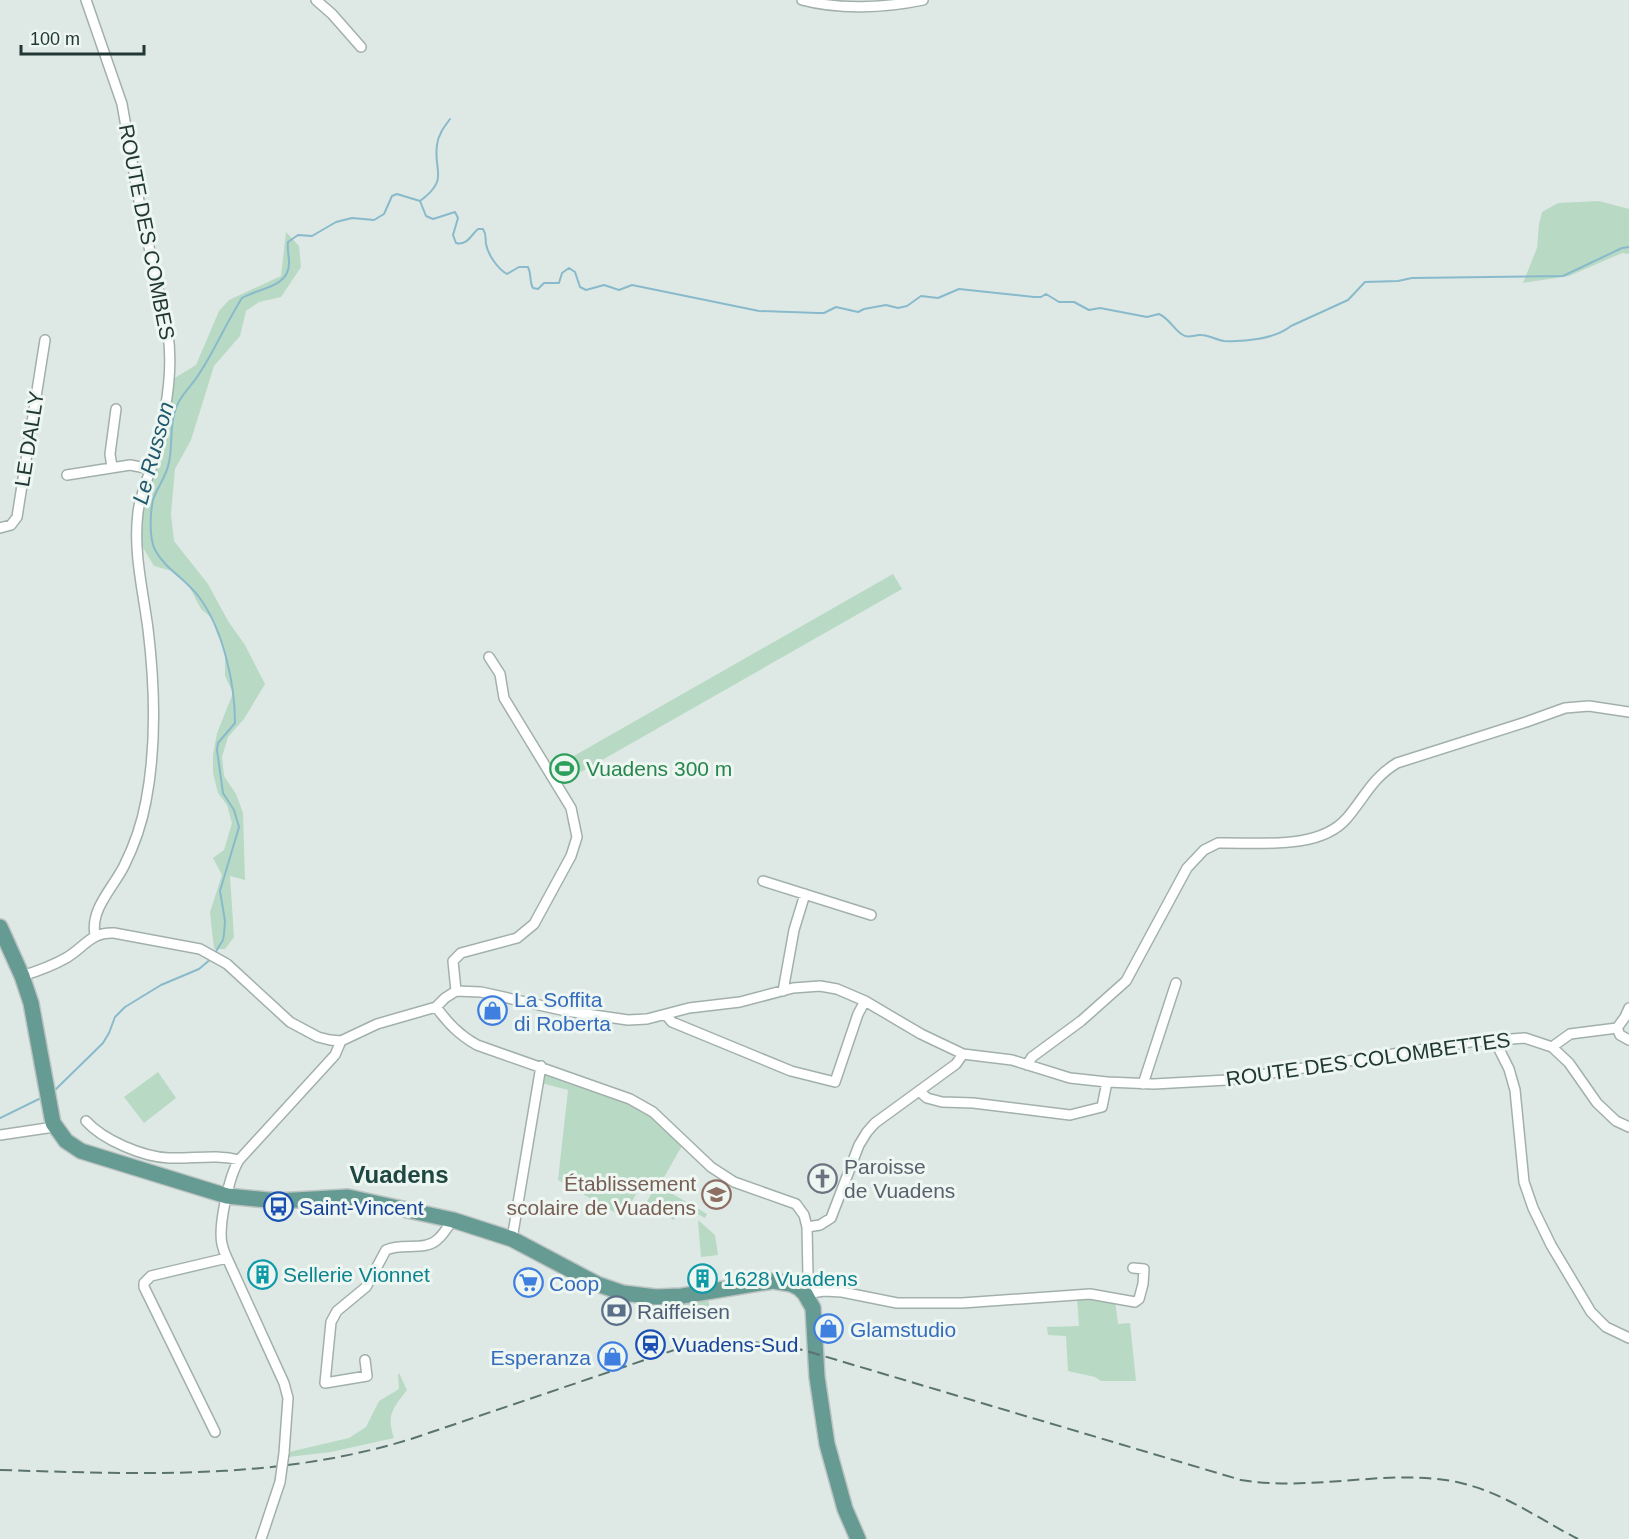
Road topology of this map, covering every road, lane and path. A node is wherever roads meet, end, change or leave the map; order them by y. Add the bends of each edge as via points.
1 (86, 0) edge
2 (316, 0) edge
3 (802, 0) edge
4 (922, 0) edge
5 (361, 47) dead end
6 (45, 340) dead end
7 (116, 409) dead end
8 (112, 467) junction
9 (151, 469) junction
10 (67, 475) dead end
11 (0, 528) edge
12 (489, 657) dead end
13 (1629, 712) edge
14 (763, 881) dead end
15 (805, 894) junction
16 (871, 915) dead end
17 (0, 927) edge
18 (95, 935) junction
19 (22, 976) junction
20 (1176, 983) dead end
21 (783, 991) junction
22 (456, 992) junction
23 (865, 1001) junction
24 (436, 1007) junction
25 (1629, 1008) edge
26 (666, 1015) junction
27 (1617, 1028) junction
28 (1496, 1039) junction
29 (1629, 1040) edge
30 (341, 1041) junction
31 (1552, 1047) junction
32 (963, 1054) junction
33 (1027, 1065) junction
34 (541, 1066) junction
35 (1107, 1082) junction
36 (1143, 1084) junction
37 (919, 1091) junction
38 (86, 1122) dead end
39 (54, 1127) junction
40 (1629, 1127) edge
41 (0, 1135) edge
42 (239, 1160) junction
43 (227, 1196) junction
44 (453, 1220) junction
45 (807, 1227) junction
46 (512, 1239) junction
47 (227, 1258) junction
48 (1133, 1268) dead end
49 (806, 1294) junction
50 (1629, 1338) edge
51 (365, 1360) dead end
52 (215, 1432) dead end
53 (261, 1539) edge
54 (858, 1539) edge

1 - 9 street, ROUTE DES COMBES via 122,104 169,340 163,419
2 - 5 street
3 - 4 street via 840,6
6 - 11 street, LE DALLY via 17,517 11,525
7 - 8 street
8 - 9 street
8 - 10 street
9 - 18 street, ROUTE DES COMBES via 138,513 136,549 152,664 155,712 151,767 134,844 97,913
12 - 22 street via 500,674 504,698 571,808 577,837 571,856 534,924 517,938 461,953 453,960
13 - 33 street via 1579,705 1564,708 1397,763 1370,785 1343,823 1324,834 1295,843 1218,843 1206,848 1187,868 1126,981
14 - 15 street
15 - 16 street
15 - 21 street
17 - 19 main road
18 - 19 street via 64,959
18 - 30 street via 114,933 187,945 208,953 290,1022 318,1037
19 - 39 main road via 31,1003
20 - 36 street
21 - 23 street, ROUTE DES COLOMBETTES via 820,986
21 - 26 street, ROUTE DES COLOMBETTES
22 - 24 street
22 - 26 street, ROUTE DES COLOMBETTES via 481,992 607,1018
23 - 26 street via 835,1082 791,1071 672,1022
23 - 32 street, ROUTE DES COLOMBETTES
24 - 30 street via 377,1024
24 - 34 street via 462,1037
25 - 27 street
27 - 29 street
27 - 31 street via 1570,1034
28 - 31 street, ROUTE DES COLOMBETTES via 1525,1038
28 - 36 street, ROUTE DES COLOMBETTES via 1227,1080
28 - 50 street via 1515,1090 1524,1182 1533,1208 1591,1312 1606,1327
30 - 42 street via 335,1055
31 - 40 street, ROUTE DES COLOMBETTES via 1597,1103
32 - 33 street, ROUTE DES COLOMBETTES
32 - 37 street via 956,1064
33 - 35 street, ROUTE DES COLOMBETTES via 1070,1078
34 - 45 street via 630,1099 653,1112 711,1167 734,1182 796,1204
34 - 46 street
35 - 36 street, ROUTE DES COLOMBETTES
35 - 37 street via 1102,1107 1070,1115 973,1102 942,1102
37 - 45 street via 867,1132 831,1218
38 - 42 street via 111,1142 148,1154
39 - 41 street
39 - 43 main road via 66,1141 88,1154
42 - 43 street
43 - 44 main road via 278,1201 348,1197
43 - 47 street via 221,1230
44 - 46 main road
44 - 51 street via 432,1243 386,1250 366,1287 334,1314 325,1383 367,1376
45 - 49 street
46 - 49 main road via 597,1284 623,1293 682,1296 773,1281 790,1284
47 - 52 street via 151,1276 144,1283
47 - 53 street, bridge via 284,1383 288,1405 280,1482
48 - 49 street via 1144,1269 1141,1292 1135,1302 1090,1294 962,1303 897,1303 842,1292
49 - 54 main road via 813,1308 817,1377 827,1444 845,1509

